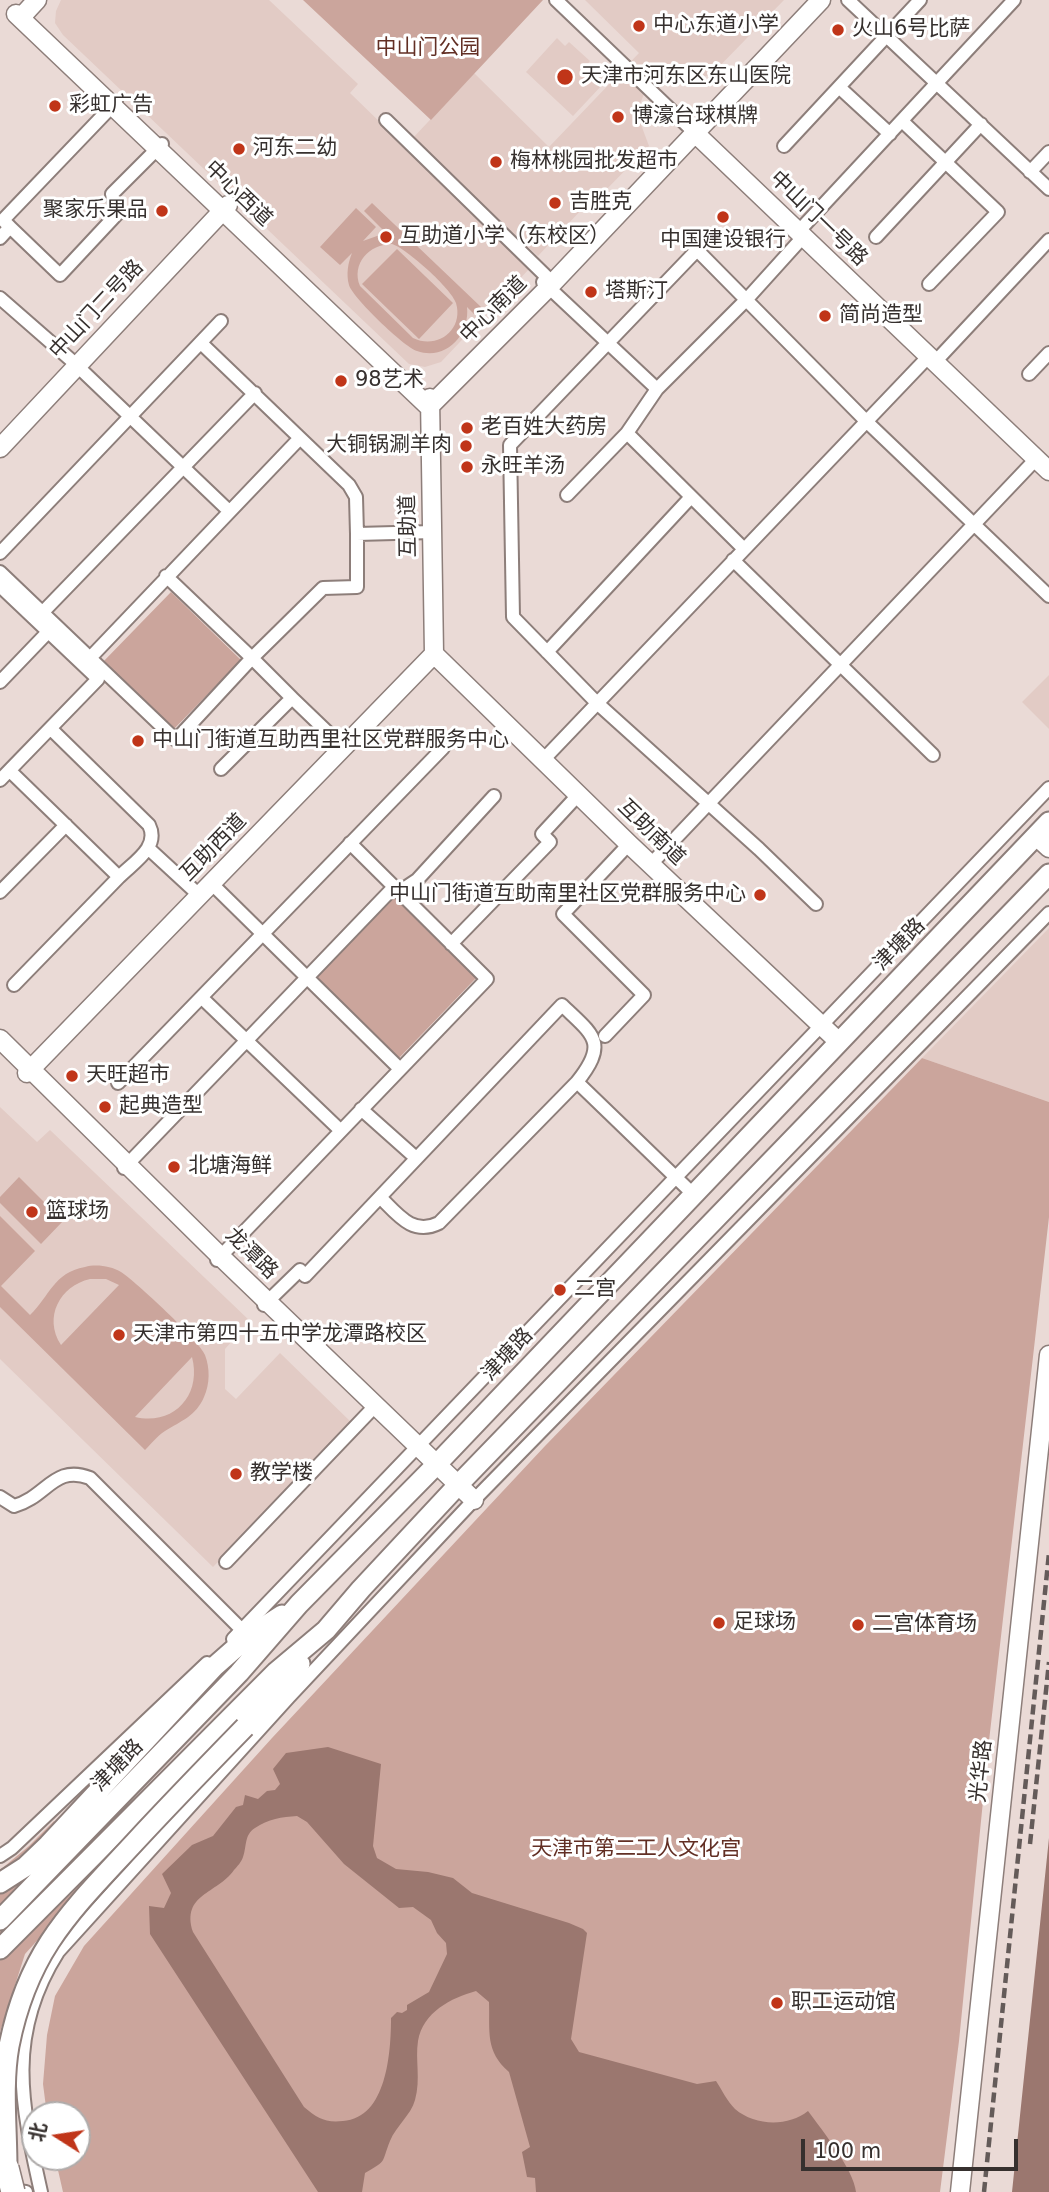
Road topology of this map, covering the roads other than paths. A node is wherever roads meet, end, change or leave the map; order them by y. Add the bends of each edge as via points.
1 (556, 0) edge
2 (812, 0) edge
3 (821, 0) edge
4 (848, 0) edge
5 (920, 0) edge
6 (1014, 0) edge
7 (21, 8) edge
8 (887, 35) junction
9 (938, 84) junction
10 (840, 88) junction
11 (115, 103) junction
12 (386, 120) dead end
13 (902, 121) junction
14 (981, 124) junction
15 (693, 131) junction
16 (890, 134) junction
17 (160, 146) junction
18 (784, 146) dead end
19 (1049, 152) edge
20 (945, 163) junction
21 (1030, 172) junction
22 (1049, 189) edge
23 (223, 205) junction
24 (10, 227) junction
25 (801, 234) junction
26 (0, 237) edge
27 (876, 237) dead end
28 (1049, 240) edge
29 (548, 282) junction
30 (929, 284) dead end
31 (0, 298) edge
32 (747, 299) junction
33 (220, 321) dead end
34 (608, 342) junction
35 (201, 343) junction
36 (1049, 353) edge
37 (932, 359) junction
38 (74, 363) junction
39 (1029, 374) dead end
40 (657, 390) junction
41 (255, 394) junction
42 (429, 402) junction
43 (131, 416) junction
44 (866, 421) junction
45 (627, 433) junction
46 (0, 437) edge
47 (300, 438) junction
48 (0, 448) edge
49 (1043, 465) edge
50 (182, 467) junction
51 (567, 495) dead end
52 (691, 497) junction
53 (229, 511) junction
54 (975, 524) junction
55 (433, 532) junction
56 (357, 534) junction
57 (744, 549) junction
58 (0, 552) edge
59 (733, 560) junction
60 (0, 572) edge
61 (166, 576) junction
62 (0, 586) edge
63 (1049, 596) edge
64 (42, 613) junction
65 (48, 632) junction
66 (547, 652) junction
67 (434, 654) junction
68 (252, 658) junction
69 (89, 659) junction
70 (840, 667) junction
71 (0, 682) edge
72 (292, 698) junction
73 (597, 703) junction
74 (51, 729) junction
75 (343, 747) junction
76 (443, 748) dead end
77 (933, 755) dead end
78 (544, 759) junction
79 (221, 769) dead end
80 (5, 775) edge
81 (1049, 788) edge
82 (579, 794) junction
83 (494, 796) dead end
84 (709, 804) junction
85 (66, 825) junction
86 (1045, 835) edge
87 (350, 843) junction
88 (629, 844) junction
89 (148, 848) junction
90 (651, 864) junction
91 (1049, 874) edge
92 (119, 877) junction
93 (205, 889) junction
94 (397, 890) junction
95 (0, 892) edge
96 (816, 904) dead end
97 (1049, 913) edge
98 (262, 934) junction
99 (451, 944) junction
100 (307, 977) junction
101 (14, 985) dead end
102 (202, 998) junction
103 (822, 1027) junction
104 (605, 1036) dead end
105 (0, 1042) edge
106 (247, 1042) junction
107 (839, 1042) junction
108 (399, 1068) junction
109 (29, 1071) junction
110 (578, 1082) junction
111 (118, 1083) dead end
112 (361, 1109) junction
113 (340, 1130) junction
114 (416, 1158) junction
115 (126, 1166) junction
116 (677, 1177) junction
117 (693, 1194) junction
118 (380, 1198) junction
119 (218, 1258) junction
120 (266, 1304) junction
121 (1049, 1355) edge
122 (373, 1408) junction
123 (416, 1448) junction
124 (434, 1467) junction
125 (456, 1488) junction
126 (0, 1497) edge
127 (472, 1502) junction
128 (226, 1562) dead end
129 (299, 1604) junction
130 (326, 1630) junction
131 (245, 1633) junction
132 (0, 1856) edge
133 (0, 1883) edge
134 (0, 1920) edge
135 (0, 1949) edge
136 (22, 2098) junction
137 (0, 2114) edge
138 (3, 2179) edge
139 (13, 2192) edge
140 (26, 2192) edge
141 (41, 2192) edge
142 (960, 2192) edge

1 - 15 street, 中山门一号路
2 - 15 street, 中心南道
3 - 15 street, 中心南道
4 - 8 street
5 - 8 street
6 - 9 street
7 - 11 street, 中心西道
8 - 9 street
8 - 10 street
9 - 13 street
9 - 14 street
10 - 16 street
10 - 18 street
11 - 17 street, 中心西道
11 - 24 street via 3,220
12 - 29 street
13 - 16 street
13 - 20 street
14 - 20 street
14 - 21 street
15 - 25 street, 中山门一号路
15 - 29 street, 中心南道
16 - 25 street
17 - 23 street, 中心西道
17 - 24 street via 112,194 117,214 60,275
19 - 21 street
20 - 27 street
20 - 30 street via 998,212
21 - 22 street
23 - 38 street, 中山门二号路
23 - 42 street, 中心西道
24 - 26 street
25 - 32 street
25 - 37 street, 中山门一号路
28 - 37 street
29 - 34 street
29 - 42 street, 中心南道
31 - 38 street
32 - 34 street via 697,250
32 - 40 street
32 - 44 street
33 - 35 street
34 - 40 street
34 - 66 street via 510,445 513,617
35 - 41 street
35 - 43 street
36 - 39 street
37 - 44 street
37 - 49 street, 中山门一号路
38 - 43 street
38 - 46 street, 中山门二号路
38 - 48 street, 中山门二号路
40 - 45 street
41 - 47 street
41 - 50 street
42 - 55 street, 互助道
43 - 50 street
43 - 58 street
44 - 54 street
44 - 57 street
45 - 51 street
45 - 52 street
47 - 53 street
47 - 56 street via 353,491
49 - 54 street
50 - 53 street
50 - 64 street
52 - 57 street
52 - 66 street
53 - 61 street
54 - 63 street
54 - 70 street
55 - 56 street
55 - 67 street, 互助道
56 - 68 street via 357,587 324,588
57 - 59 street
59 - 70 street
59 - 73 street
60 - 64 street
61 - 68 street
61 - 69 street
62 - 65 street
64 - 69 street
65 - 71 street
65 - 74 street via 98,679
66 - 73 street
67 - 75 street, 互助西道
67 - 78 street, 互助南道
68 - 69 street via 176,740
68 - 72 street
70 - 77 street
70 - 84 street
72 - 75 street
72 - 79 street
73 - 78 street
73 - 84 street
74 - 80 street
74 - 89 street via 149,825 153,836
75 - 93 street, 互助西道
76 - 87 street
78 - 82 street, 互助南道
80 - 85 street
81 - 103 street
82 - 88 street, 互助南道
82 - 99 street via 542,834 550,842
83 - 94 street via 416,880
84 - 90 street
84 - 96 street
85 - 92 street
85 - 95 street
86 - 107 main road, 津塘路
87 - 94 street
87 - 98 street
88 - 90 street, 互助南道
88 - 104 street via 563,914 644,995
89 - 92 street
89 - 93 street
90 - 103 street, 互助南道
91 - 125 main road
92 - 101 street
93 - 98 street
93 - 109 street, 互助西道
94 - 99 street
94 - 100 street
97 - 127 street
98 - 100 street
98 - 102 street
99 - 108 street via 487,979
100 - 106 street
100 - 108 street
102 - 106 street
102 - 111 street
103 - 107 street, 互助南道
103 - 116 street
105 - 109 street, 龙潭路
106 - 113 street
106 - 115 street
107 - 117 main road, 津塘路
108 - 112 street
109 - 115 street, 龙潭路
110 - 114 street via 591,1064 592,1035 562,1005
110 - 116 street
110 - 118 street via 439,1223 424,1228 407,1224
112 - 113 street
112 - 114 street
113 - 119 street
114 - 118 street
115 - 119 street, 龙潭路
116 - 117 street
116 - 123 street
117 - 124 main road, 津塘路
118 - 120 street via 305,1276 300,1270
119 - 120 street, 龙潭路
120 - 122 street, 龙潭路
121 - 142 street, 光华路
122 - 123 street, 龙潭路
122 - 128 street
123 - 124 street, 龙潭路
123 - 131 street
124 - 125 street, 龙潭路
124 - 129 main road, 津塘路
125 - 127 street, 龙潭路
125 - 130 main road
126 - 131 street via 14,1506 65,1474 90,1478
127 - 136 street via 58,1952 29,2015
129 - 131 main road
129 - 134 main road, 津塘路 via 239,1673
130 - 135 main road via 276,1672
130 - 138 main road, bridge via 245,1727 71,1910 36,1962 9,2049
131 - 132 street
131 - 133 main road via 48,1845
136 - 137 street
136 - 141 street
138 - 139 highway, bridge
138 - 140 street

